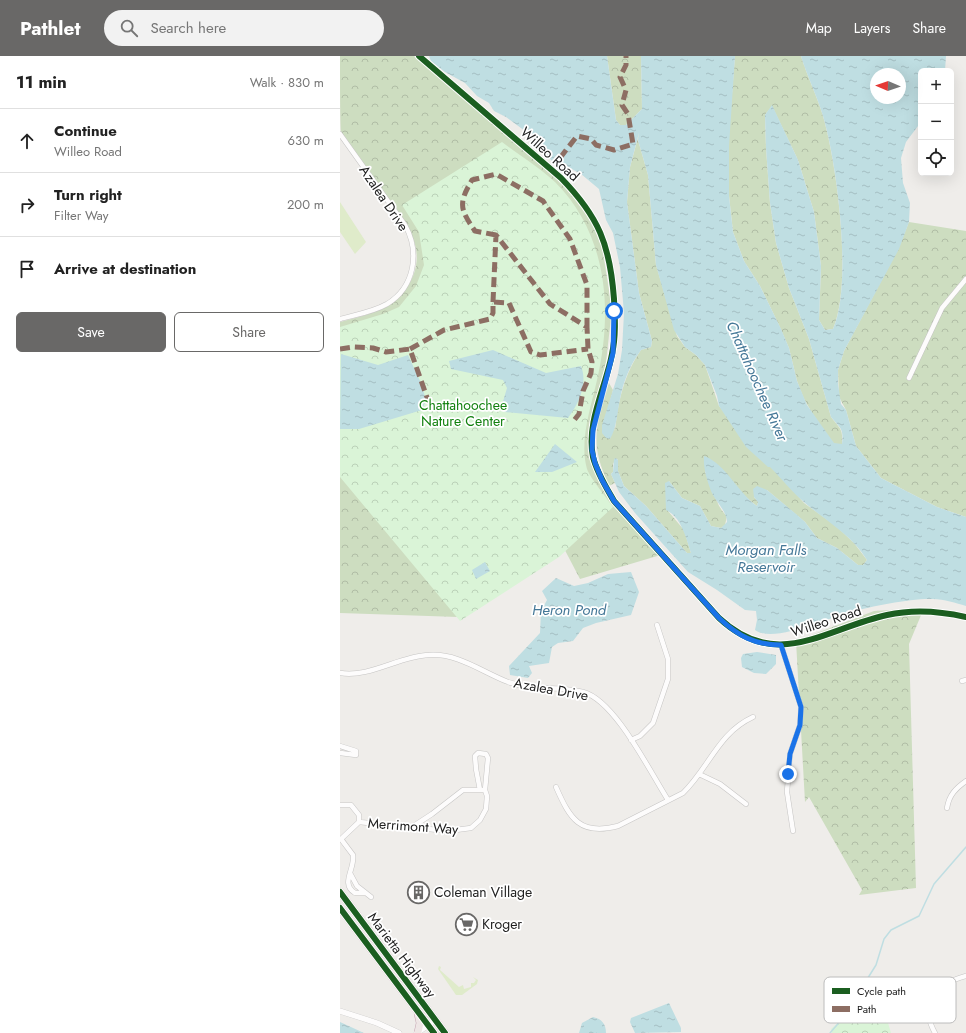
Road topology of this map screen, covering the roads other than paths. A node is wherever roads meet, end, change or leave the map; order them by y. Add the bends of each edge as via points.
1 (419, 56) edge
2 (340, 134) edge
3 (966, 279) edge
4 (340, 319) edge
5 (909, 378) dead end
6 (966, 617) edge
7 (657, 626) dead end
8 (781, 645) junction
9 (340, 673) edge
10 (753, 717) dead end
11 (631, 740) junction
12 (340, 746) edge
13 (340, 753) edge
14 (699, 774) junction
15 (966, 781) edge
16 (556, 787) dead end
17 (483, 790) junction
18 (668, 800) junction
19 (746, 804) dead end
20 (340, 805) edge
21 (947, 808) dead end
22 (359, 822) junction
23 (412, 827) junction
24 (793, 831) dead end
25 (340, 892) edge
26 (371, 897) dead end
27 (340, 908) edge
28 (966, 976) edge
29 (956, 981) edge
30 (340, 1011) edge
31 (418, 1012) junction
32 (435, 1020) junction
33 (930, 1023) edge
34 (428, 1026) junction
35 (399, 1033) edge
36 (418, 1033) edge
37 (434, 1033) edge
38 (445, 1033) edge
39 (935, 1033) edge

1 - 8 street, Willeo Road via 561,178 584,204 601,233 611,268 615,331 613,353 596,413 592,442 598,472 614,501 726,625 749,640
2 - 4 street, Azalea Drive via 405,225 411,238 414,258 408,281 396,297 377,308
3 - 5 street via 942,308
6 - 8 street, Willeo Road via 930,612 896,613 859,622 796,644
7 - 11 street via 668,659 668,679 653,723 644,733
8 - 24 street via 801,707 800,725 790,754 787,792
9 - 11 street, Azalea Drive via 351,674 370,670 418,656 448,656 521,686 572,690 596,697 610,710
10 - 14 street via 743,722 720,742
11 - 18 street, Azalea Drive
12 - 13 street via 356,751 356,755
14 - 18 street via 683,793
14 - 19 street via 720,784
15 - 21 street via 948,799
16 - 18 street via 570,815 580,825 594,829 618,826
17 - 17 street via 475,758 481,752 488,758
17 - 23 street via 462,790
17 - 23 street, Merrimont Way via 487,796 486,809 480,820 471,828 448,831
20 - 22 street via 353,806 359,815
22 - 23 street, Merrimont Way
22 - 26 street via 341,840 353,855 354,862 347,880 350,889 355,893 365,893
25 - 32 highway, Marietta Highway
27 - 31 highway, Marietta Highway
28 - 29 street
30 - 35 street
31 - 34 highway, Marietta Highway
31 - 36 highway
32 - 34 street
32 - 38 highway, Marietta Highway
33 - 39 street
34 - 36 street
34 - 37 highway, Marietta Highway

